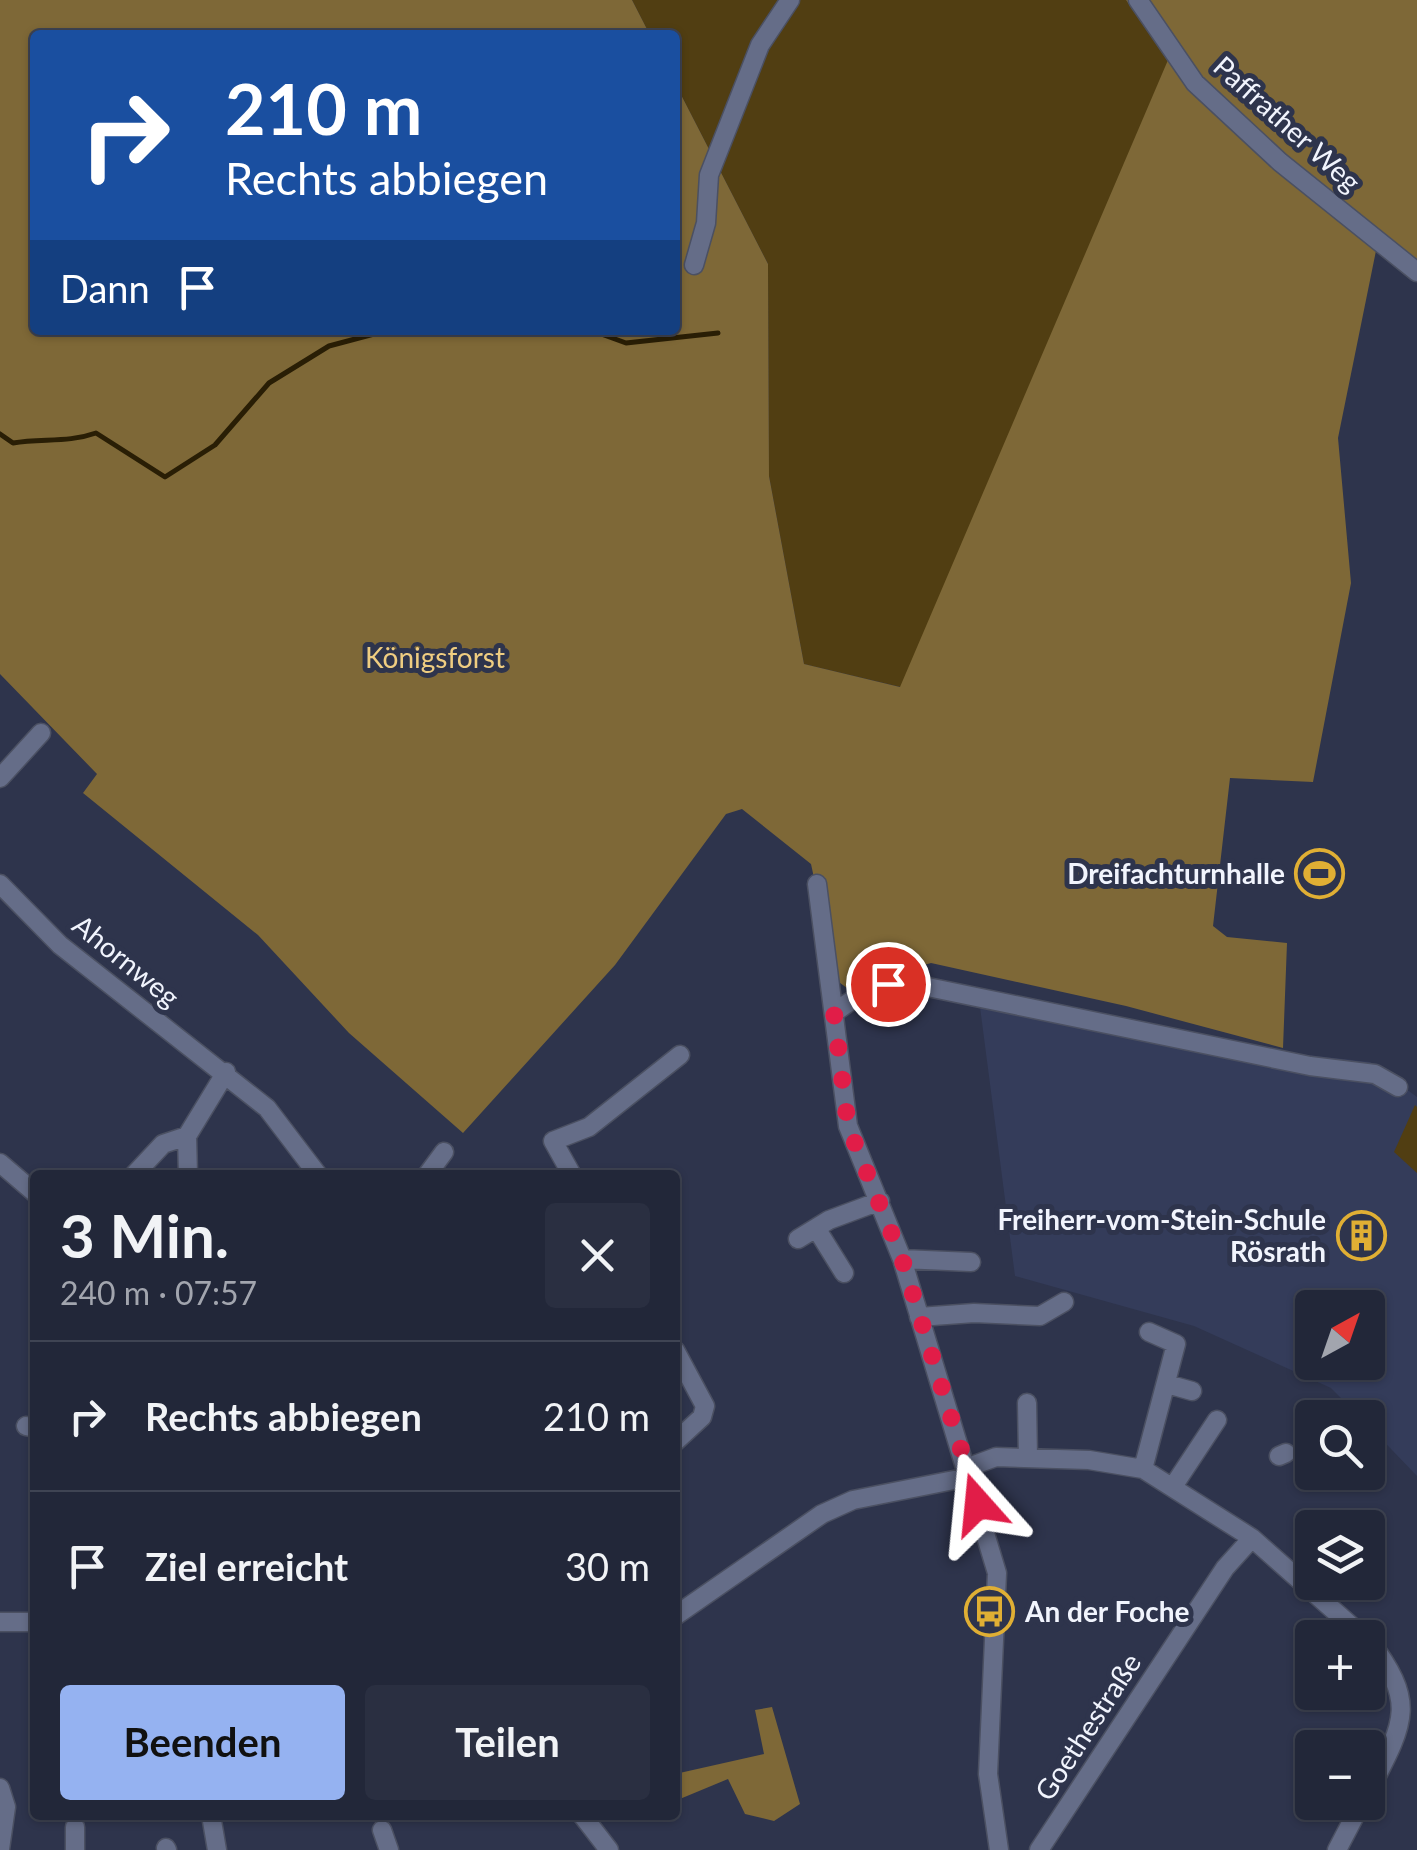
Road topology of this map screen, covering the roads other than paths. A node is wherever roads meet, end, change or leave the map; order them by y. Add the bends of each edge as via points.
1 (790, 0) edge
2 (1138, 0) edge
3 (694, 264) dead end
4 (1417, 272) edge
5 (40, 734) dead end
6 (0, 778) edge
7 (0, 884) edge
8 (818, 884) dead end
9 (834, 1013) junction
10 (680, 1055) dead end
11 (226, 1072) junction
12 (1398, 1086) dead end
13 (186, 1136) junction
14 (444, 1152) dead end
15 (0, 1163) edge
16 (139, 1170) edge
17 (188, 1170) edge
18 (314, 1170) edge
19 (431, 1170) edge
20 (569, 1170) edge
21 (30, 1189) edge
22 (880, 1202) junction
23 (816, 1228) junction
24 (798, 1239) dead end
25 (902, 1259) junction
26 (972, 1262) dead end
27 (844, 1273) dead end
28 (1064, 1302) dead end
29 (919, 1317) junction
30 (1150, 1332) dead end
31 (680, 1359) edge
32 (1167, 1384) junction
33 (1192, 1390) dead end
34 (1027, 1403) dead end
35 (1217, 1420) dead end
36 (680, 1437) edge
37 (1028, 1458) junction
38 (1143, 1469) junction
39 (968, 1472) junction
40 (1174, 1485) junction
41 (1252, 1538) junction
42 (1324, 1601) joint
43 (680, 1613) edge
44 (1346, 1620) edge
45 (0, 1622) edge
46 (30, 1622) edge
47 (1385, 1656) edge
48 (1385, 1759) edge
49 (0, 1788) edge
50 (585, 1820) edge
51 (1353, 1820) edge
52 (212, 1821) dead end
53 (76, 1827) dead end
54 (382, 1830) dead end
55 (601, 1848) edge
56 (0, 1849) edge
57 (75, 1850) edge
58 (217, 1850) edge
59 (389, 1850) edge
60 (999, 1850) edge
61 (1039, 1850) edge
62 (1337, 1850) edge

1 - 3 street via 760,44 708,175 706,223
2 - 4 street, Paffrather Weg via 1195,82 1280,162
5 - 6 street
7 - 11 street, Ahornweg via 60,945
8 - 9 street
9 - 12 street via 861,992 918,985 1375,1074
9 - 22 street via 848,1126
10 - 20 street via 588,1127 553,1141
11 - 13 street
11 - 18 street, Ahornweg via 267,1108
13 - 16 street via 164,1144
13 - 17 street
14 - 19 street
15 - 21 street
22 - 23 street
22 - 25 street
23 - 24 street
23 - 27 street
25 - 26 street
25 - 29 street
28 - 29 street via 1040,1316
29 - 39 street
30 - 32 street via 1176,1344
31 - 36 street via 706,1406
32 - 33 street
32 - 38 street
34 - 37 street
35 - 40 street
37 - 38 street
37 - 39 street via 996,1458
38 - 40 street
39 - 43 street via 822,1514
39 - 60 street via 999,1588 988,1774
40 - 41 street
41 - 42 street
41 - 61 street, Goethestraße via 1225,1568
42 - 44 street
45 - 46 street
47 - 48 street via 1411,1690 1404,1723
49 - 56 street via 6,1807
50 - 55 street
51 - 62 street
52 - 58 street
53 - 57 street
54 - 59 street

